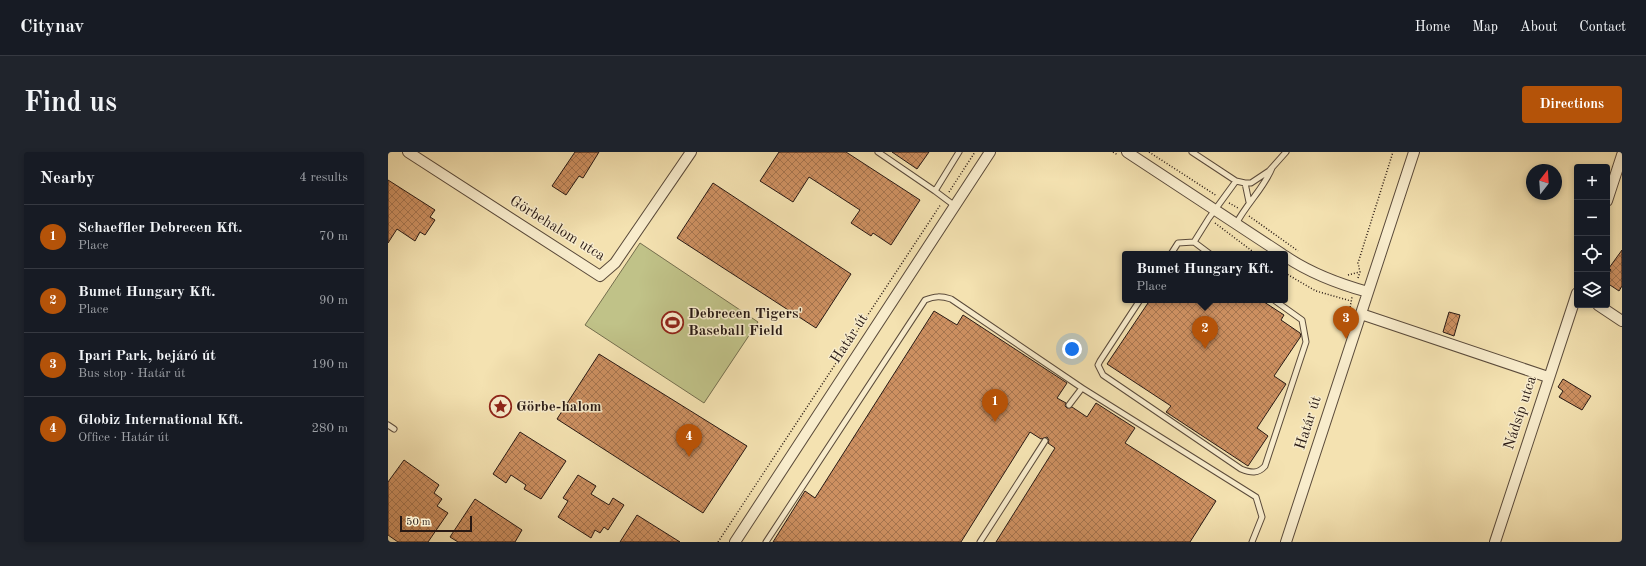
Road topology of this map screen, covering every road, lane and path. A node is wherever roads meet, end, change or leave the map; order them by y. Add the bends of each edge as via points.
1 (408, 152) edge
2 (691, 152) edge
3 (878, 152) edge
4 (959, 152) edge
5 (975, 152) edge
6 (990, 152) edge
7 (1127, 152) edge
8 (1149, 152) edge
9 (1192, 152) edge
10 (1286, 152) edge
11 (1393, 152) edge
12 (1414, 152) edge
13 (1622, 155) edge
14 (1273, 166) junction
15 (1236, 181) junction
16 (1245, 183) junction
17 (935, 191) junction
18 (945, 198) junction
19 (1223, 200) junction
20 (1607, 200) edge
21 (1249, 202) junction
22 (955, 206) junction
23 (1216, 210) junction
24 (1243, 212) junction
25 (1236, 224) junction
26 (1194, 242) junction
27 (1173, 251) edge
28 (1206, 251) edge
29 (1277, 251) edge
30 (1303, 255) dead end
31 (1288, 258) edge
32 (1288, 275) edge
33 (1346, 275) dead end
34 (1368, 292) junction
35 (1351, 301) dead end
36 (1574, 302) edge
37 (1138, 303) edge
38 (1278, 303) edge
39 (1602, 308) edge
40 (1361, 314) junction
41 (1622, 321) edge
42 (1548, 377) junction
43 (1082, 388) junction
44 (1069, 405) dead end
45 (388, 425) edge
46 (394, 429) dead end
47 (1045, 442) dead end
48 (718, 542) edge
49 (735, 542) edge
50 (766, 542) edge
51 (980, 542) edge
52 (1252, 542) edge
53 (1286, 542) edge
54 (1495, 542) edge

1 - 2 street, Görbehalom utca via 600,276 615,263
3 - 17 lane
4 - 17 lane
5 - 18 path
6 - 22 street, Határ út
7 - 23 street
8 - 19 path
9 - 15 lane
10 - 14 lane
11 - 33 path via 1358,263 1360,272
12 - 34 street, Határ út
13 - 20 street
14 - 16 lane via 1251,183
14 - 21 lane via 1267,180
15 - 16 lane
15 - 19 lane
16 - 21 lane
17 - 18 lane
18 - 22 lane
18 - 48 path
19 - 23 lane
19 - 24 path
21 - 24 lane
22 - 49 street, Határ út
23 - 25 street
23 - 26 lane
24 - 25 lane
24 - 30 path
25 - 29 street
26 - 27 lane via 1178,243
26 - 28 lane
31 - 34 street via 1316,274
32 - 35 path via 1316,291
34 - 40 street, Határ út
36 - 42 street, Nádsíp utca
37 - 38 lane via 1098,365 1103,375 1250,473 1265,466 1306,342 1302,320
39 - 41 street
40 - 42 street
40 - 53 street, Határ út
42 - 54 street, Nádsíp utca
43 - 44 lane
43 - 50 lane via 951,299 933,296 925,300
43 - 52 lane via 1256,497 1262,517
45 - 46 lane
47 - 51 lane

